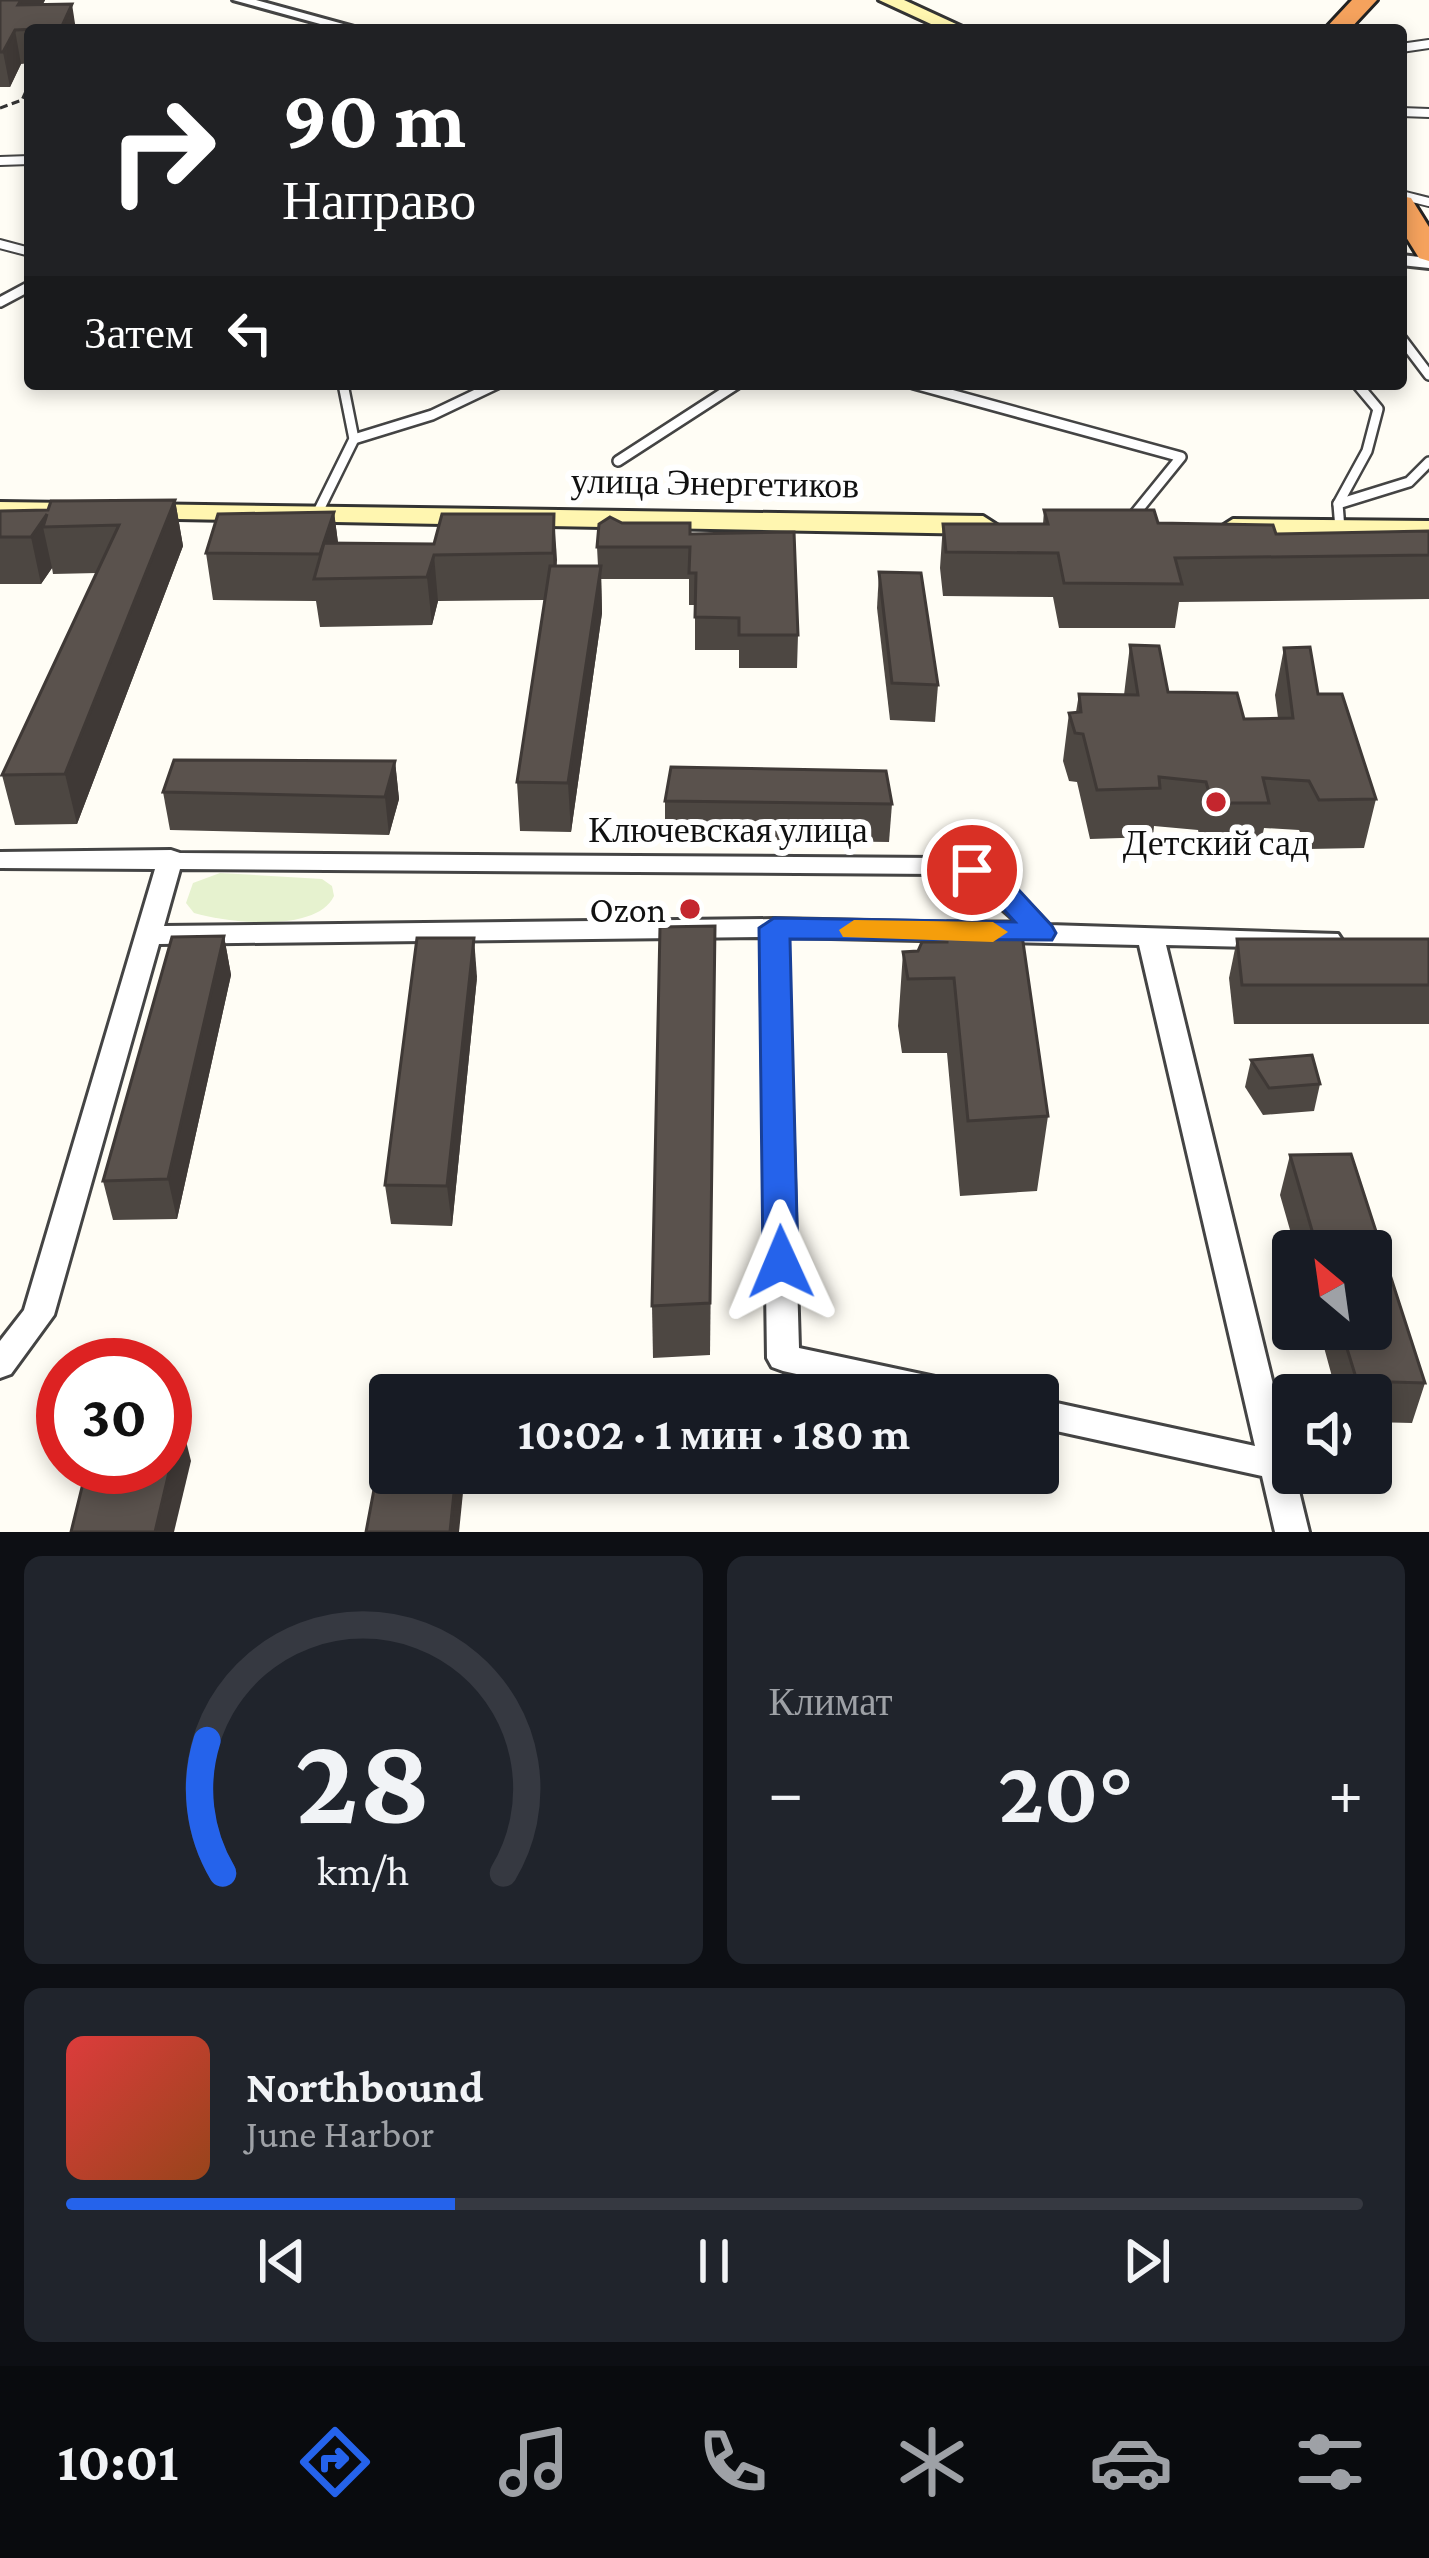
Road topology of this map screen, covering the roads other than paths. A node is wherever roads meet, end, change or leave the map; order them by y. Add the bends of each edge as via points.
1 (240, 0) edge
2 (888, 0) edge
3 (1365, 0) edge
4 (334, 24) edge
5 (946, 24) edge
6 (1342, 24) edge
7 (1407, 218) edge
8 (1417, 251) edge
9 (1407, 346) edge
10 (1429, 375) edge
11 (344, 390) edge
12 (485, 390) edge
13 (728, 390) edge
14 (936, 390) edge
15 (1360, 390) edge
16 (354, 439) junction
17 (618, 460) dead end
18 (1429, 462) edge
19 (0, 510) edge
20 (316, 516) junction
21 (1339, 516) junction
22 (1010, 525) edge
23 (1113, 526) joint
24 (1429, 530) edge
25 (171, 858) junction
26 (0, 860) edge
27 (774, 928) junction
28 (1041, 933) junction
29 (149, 935) junction
30 (1151, 938) junction
31 (1360, 940) edge
32 (1, 1364) edge
33 (857, 1374) edge
34 (1059, 1418) edge
35 (1272, 1448) edge
36 (1272, 1464) edge
37 (1283, 1494) edge
38 (1292, 1532) edge

1 - 4 street
2 - 5 street
3 - 6 highway
7 - 8 highway
9 - 10 lane
11 - 16 lane
12 - 16 lane
13 - 17 lane
14 - 23 lane via 1181,457
15 - 21 lane via 1378,409
16 - 20 lane
18 - 21 lane via 1409,482
19 - 20 street, улица Энергетиков
20 - 22 street, улица Энергетиков
21 - 23 street
21 - 24 street
25 - 26 street, Ключевская улица
25 - 28 street, Ключевская улица via 938,866 995,882
25 - 29 street
27 - 28 street
27 - 29 street
27 - 33 street via 783,1358
28 - 30 street
29 - 32 street via 38,1315
30 - 31 street
30 - 35 street
34 - 36 street
37 - 38 street

